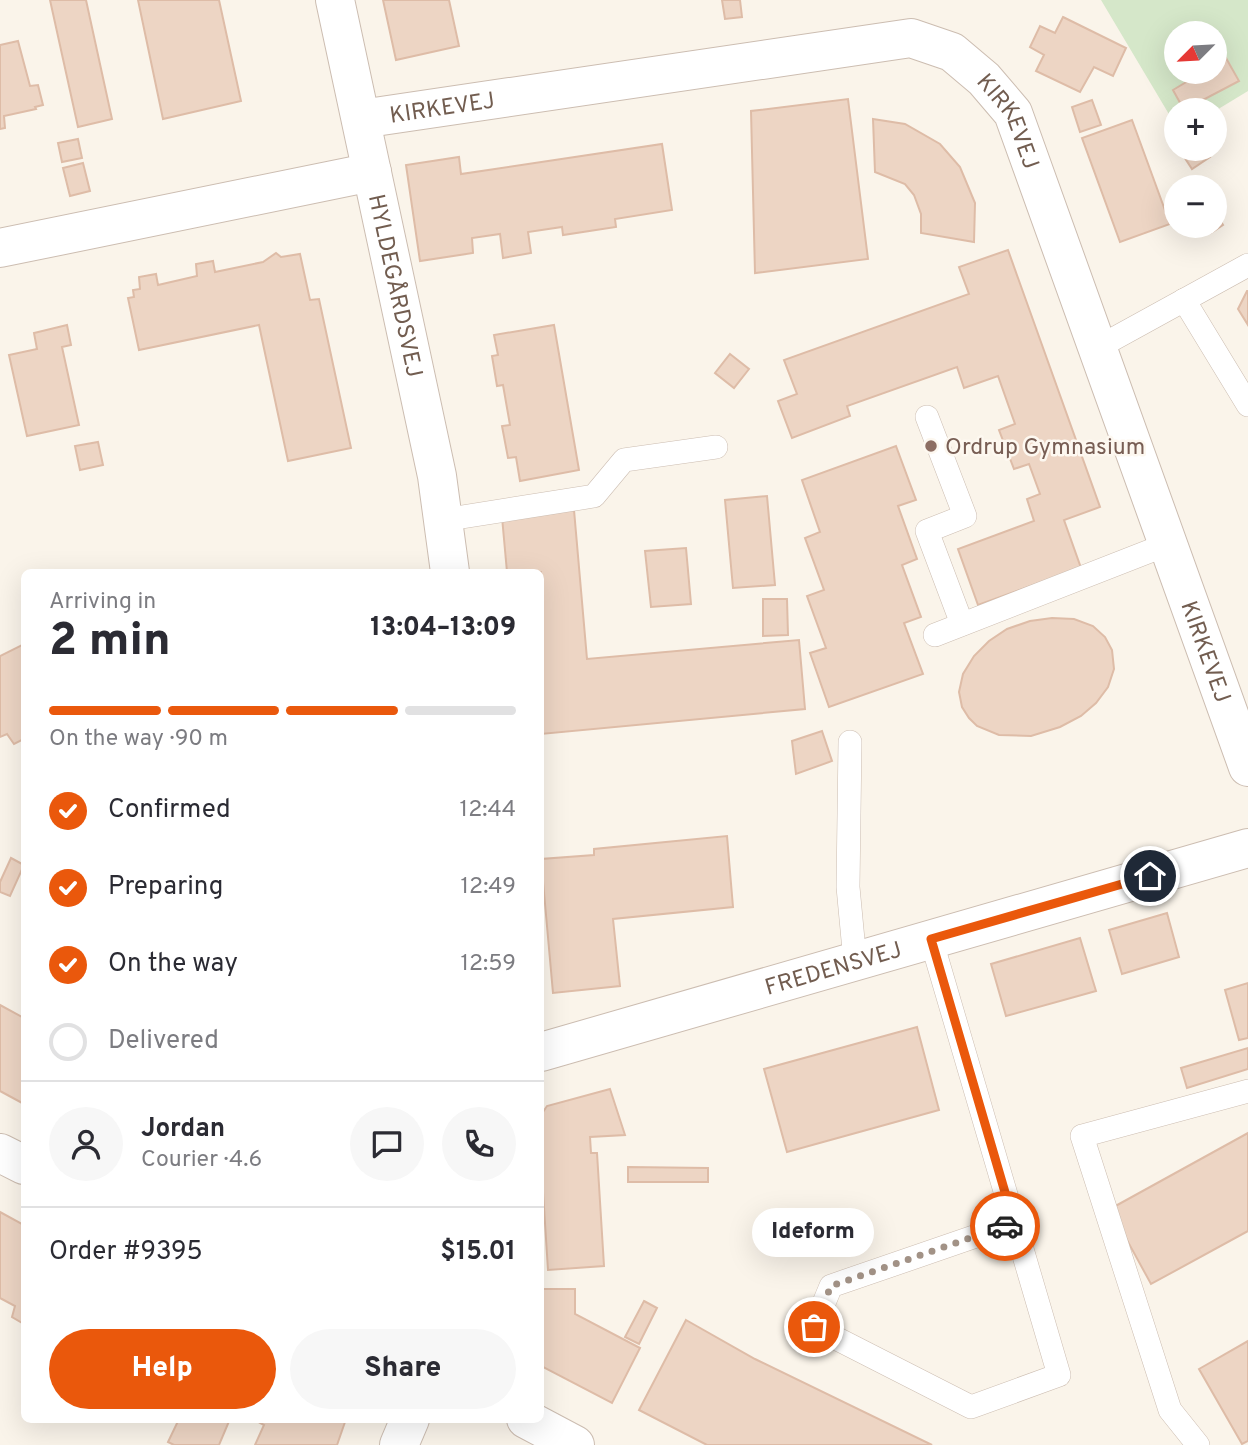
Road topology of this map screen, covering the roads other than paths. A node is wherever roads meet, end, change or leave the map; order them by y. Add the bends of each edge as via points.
1 (335, 0) edge
2 (361, 119) junction
3 (372, 172) junction
4 (0, 248) edge
5 (1248, 265) edge
6 (1184, 300) junction
7 (1097, 348) junction
8 (1248, 405) edge
9 (927, 417) dead end
10 (716, 447) dead end
11 (443, 520) junction
12 (1168, 544) junction
13 (450, 569) edge
14 (962, 624) junction
15 (935, 635) dead end
16 (850, 742) dead end
17 (1248, 767) edge
18 (1248, 848) edge
19 (931, 939) junction
20 (855, 961) junction
21 (544, 1051) edge
22 (1248, 1091) edge
23 (0, 1153) edge
24 (21, 1164) edge
25 (1014, 1223) junction
26 (408, 1423) edge
27 (534, 1423) edge
28 (400, 1445) edge
29 (575, 1445) edge
30 (1198, 1445) edge

1 - 2 street, HYLDEGÅRDSVEJ
2 - 3 street, HYLDEGÅRDSVEJ
2 - 7 street, KIRKEVEJ via 911,38 952,52 984,79 1013,113
3 - 4 street
3 - 11 street, HYLDEGÅRDSVEJ
5 - 6 lane
6 - 7 lane
6 - 8 lane
7 - 12 street, KIRKEVEJ
9 - 14 lane via 965,516 927,531
10 - 11 lane via 624,460 594,496
11 - 13 street, HYLDEGÅRDSVEJ
12 - 14 lane
12 - 17 street, KIRKEVEJ
14 - 15 lane
16 - 20 lane via 848,887
18 - 19 street, FREDENSVEJ
19 - 20 street, FREDENSVEJ
19 - 25 lane
20 - 21 street, FREDENSVEJ
22 - 30 lane via 1082,1136 1170,1410
23 - 24 street
25 - 25 lane via 1059,1375 971,1408 814,1327 831,1286
26 - 28 street
27 - 29 street

